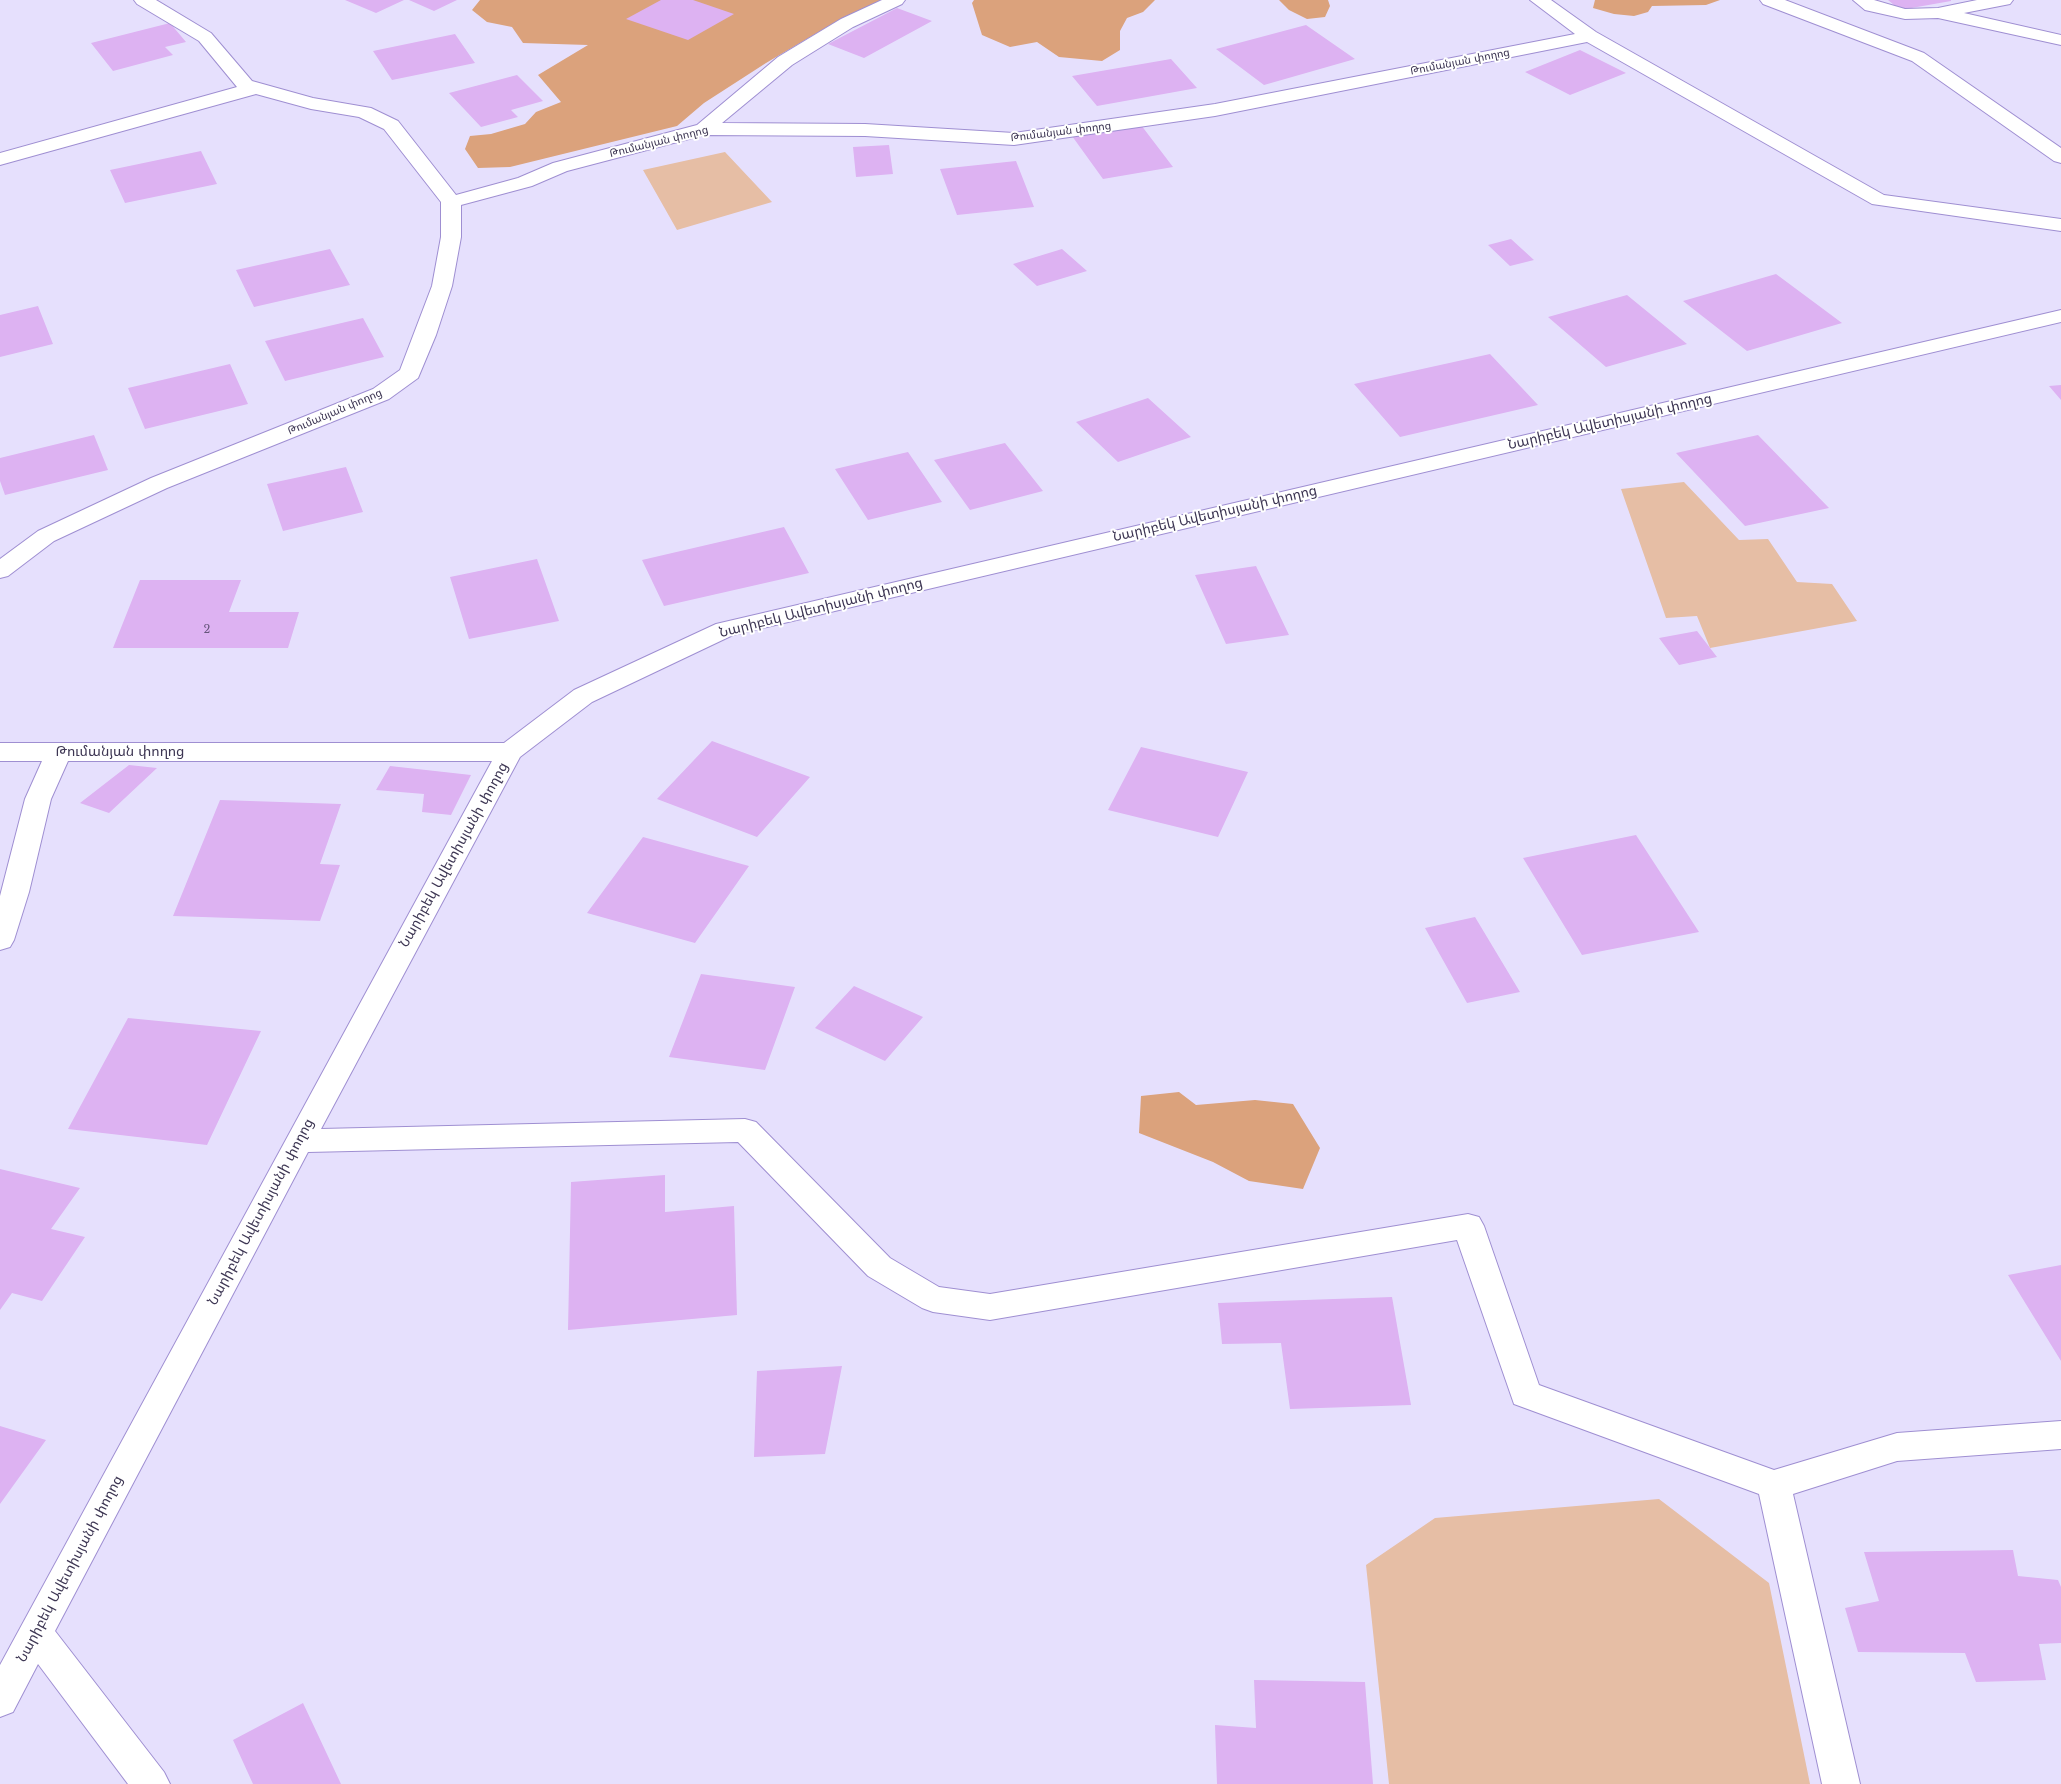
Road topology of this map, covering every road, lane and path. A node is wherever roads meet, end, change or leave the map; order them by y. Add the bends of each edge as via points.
1 (143, 0) edge
2 (896, 0) edge
3 (1539, 0) edge
4 (1770, 0) edge
5 (1862, 0) edge
6 (2004, 0) edge
7 (1938, 13) junction
8 (1590, 36) junction
9 (2061, 40) edge
10 (256, 88) junction
11 (704, 128) junction
12 (2061, 157) edge
13 (0, 159) edge
14 (451, 202) junction
15 (2061, 225) edge
16 (2061, 316) edge
17 (0, 571) edge
18 (0, 752) edge
19 (59, 752) junction
20 (510, 752) junction
21 (0, 940) edge
22 (299, 1141) junction
23 (2061, 1435) edge
24 (1774, 1485) junction
25 (36, 1634) junction
26 (0, 1700) edge
27 (151, 1784) edge
28 (1841, 1784) edge

1 - 10 street via 205,37 245,85
2 - 11 street via 847,23 785,61
3 - 8 street
4 - 12 street via 1918,57
5 - 7 street via 1871,6 1905,14
6 - 7 street
7 - 9 street
8 - 11 street, Թումանյան փողոց via 1215,110 1014,139 865,130
8 - 15 street via 1879,200
10 - 13 street
10 - 14 street via 311,103 364,112 391,125
11 - 14 street, Թումանյան փողոց
14 - 17 street, Թումանյան փողոց via 451,237 442,286 410,373 381,394 159,483 46,536
16 - 20 street, Նարիբեկ Ավետիսյանի փողոց via 725,629 583,696
18 - 19 street, Թումանյան փողոց
19 - 20 street, Թումանյան փողոց
19 - 21 street via 38,799
20 - 22 street, Նարիբեկ Ավետիսյանի փողոց
22 - 24 street via 745,1130 879,1267 933,1299 990,1308 1468,1226 1526,1394
22 - 25 street, Նարիբեկ Ավետիսյանի փողոց
23 - 24 street via 1897,1446
24 - 28 street
25 - 26 street, Նարիբեկ Ավետիսյանի փողոց
25 - 27 street

